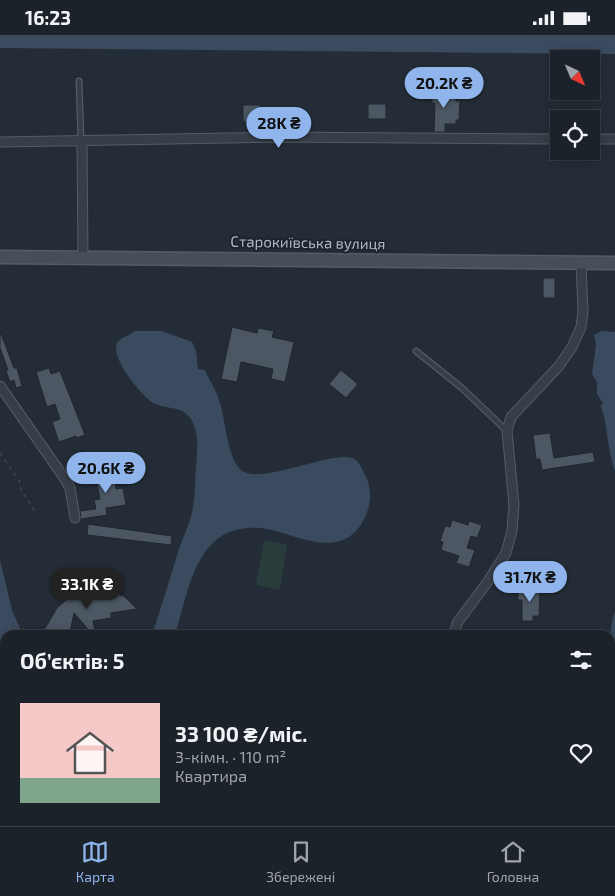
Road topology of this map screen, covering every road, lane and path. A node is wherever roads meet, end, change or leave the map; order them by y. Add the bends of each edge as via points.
1 (79, 81) dead end
2 (550, 139) edge
3 (600, 139) edge
4 (615, 139) edge
5 (0, 141) edge
6 (81, 142) junction
7 (0, 257) edge
8 (83, 257) junction
9 (581, 262) junction
10 (615, 263) edge
11 (416, 351) dead end
12 (0, 386) edge
13 (506, 431) junction
14 (0, 453) edge
15 (35, 511) dead end
16 (75, 519) dead end
17 (455, 630) edge

1 - 6 lane
2 - 6 street via 278,137
3 - 4 street
5 - 6 street
6 - 8 street
7 - 8 street, Старокиївська вулиця
8 - 9 street, Старокиївська вулиця
9 - 10 street, Старокиївська вулиця
9 - 13 street via 581,327 572,347 511,417
11 - 13 lane via 462,388
12 - 16 street via 65,479 70,488
13 - 17 street via 514,505 512,531 506,553
14 - 15 path

